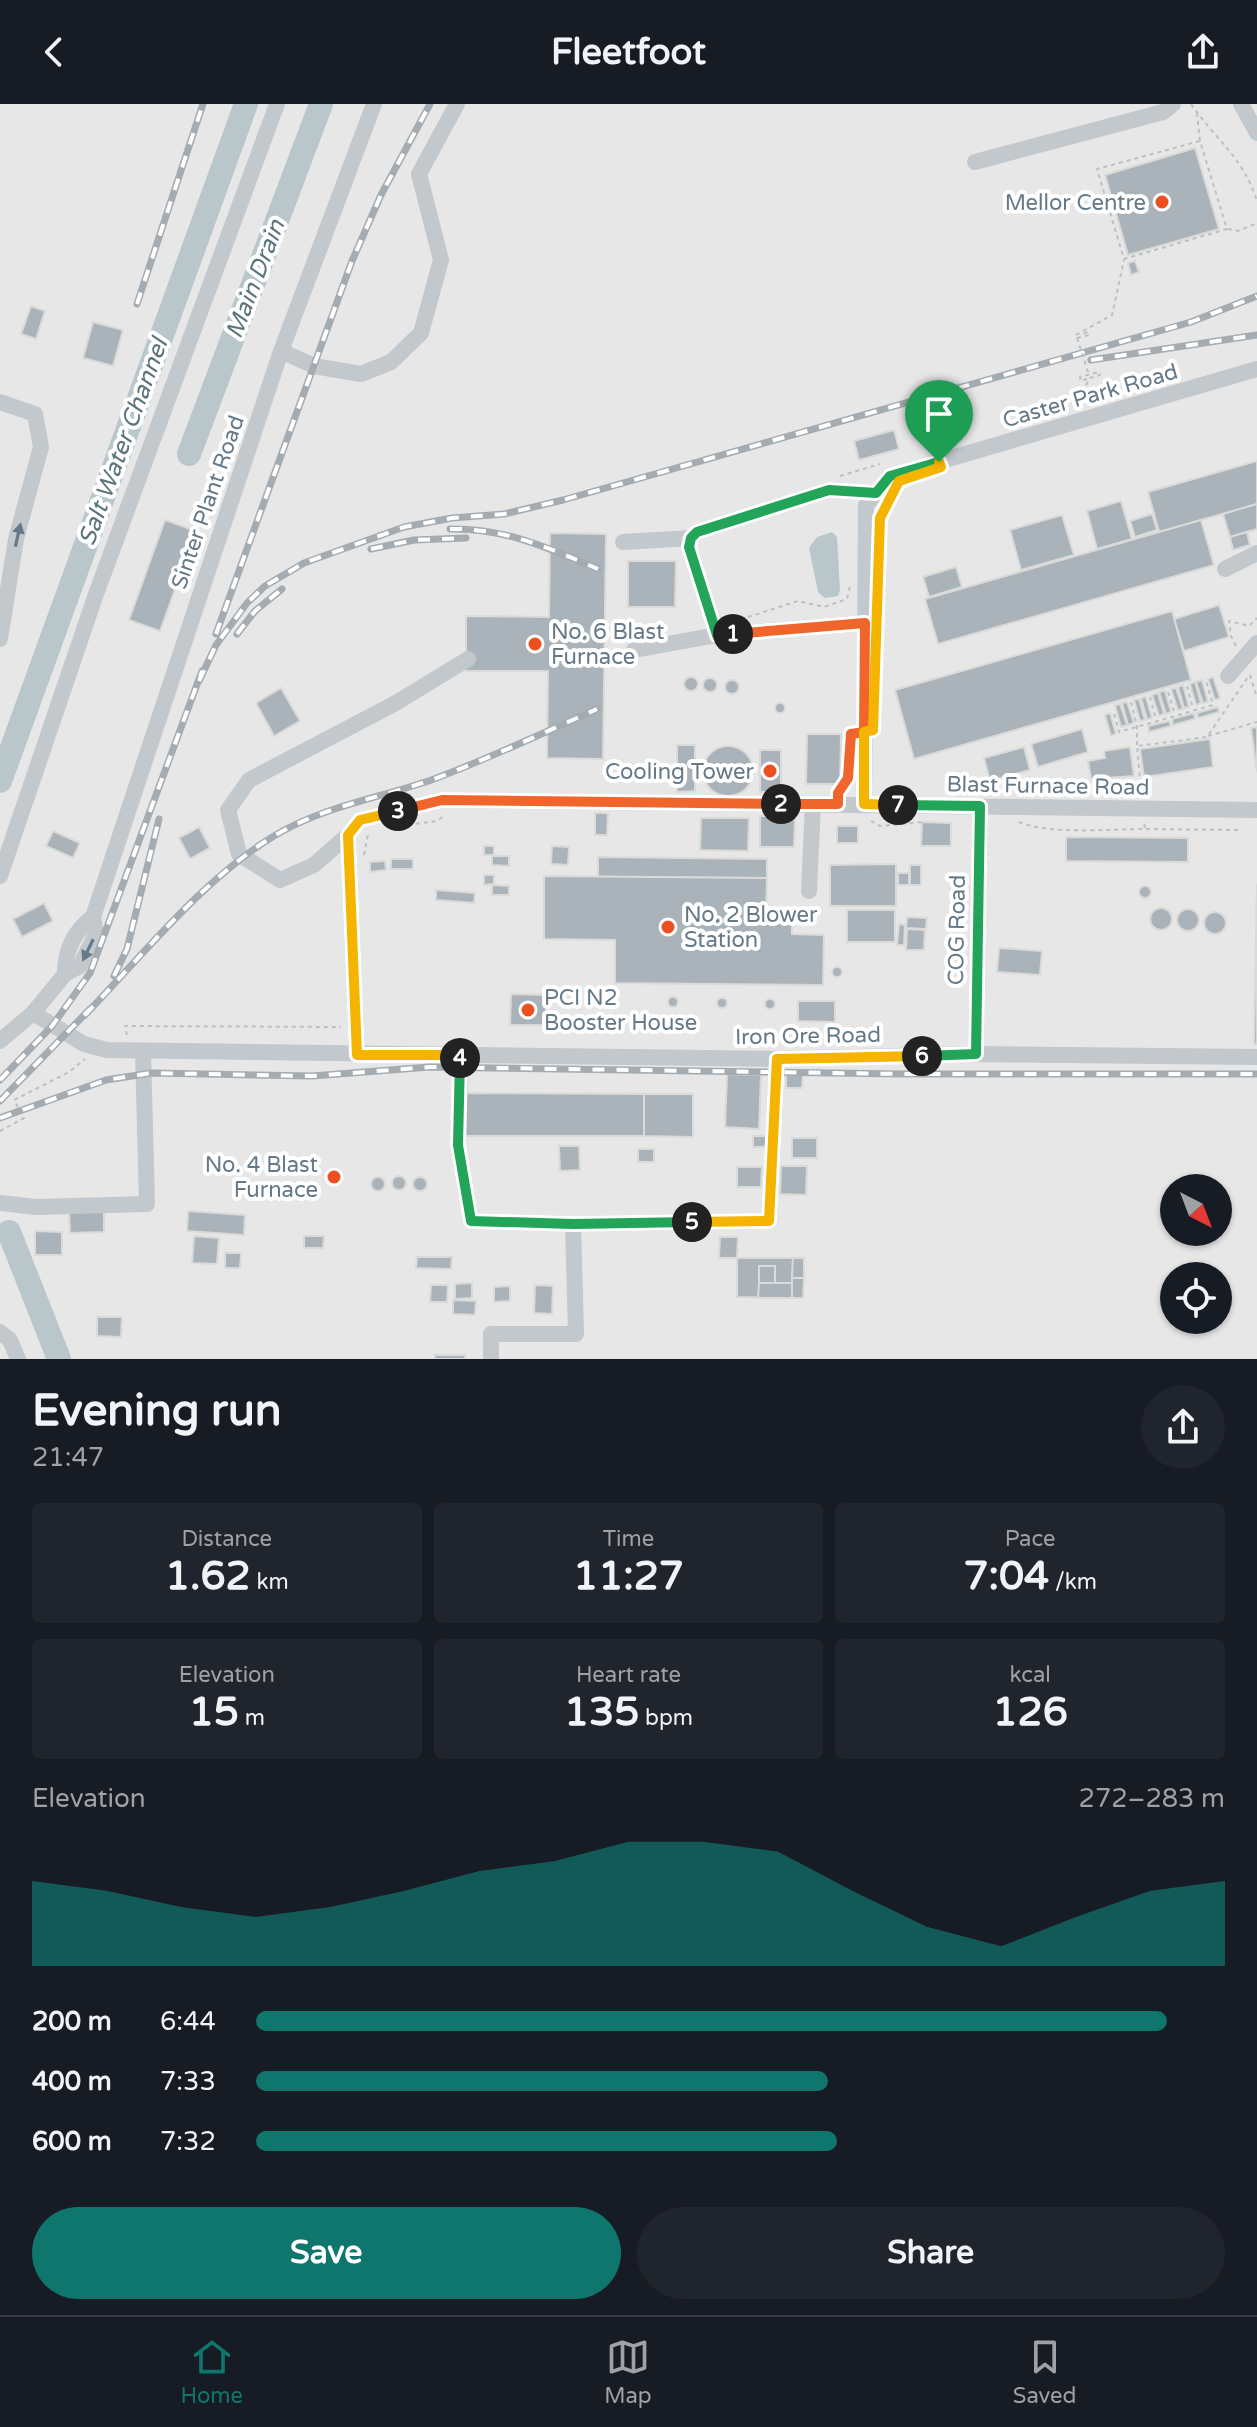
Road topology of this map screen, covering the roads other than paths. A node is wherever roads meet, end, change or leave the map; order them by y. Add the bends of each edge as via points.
1 (277, 104) edge
2 (374, 104) edge
3 (457, 104) edge
4 (1173, 104) edge
5 (1241, 104) edge
6 (1257, 133) edge
7 (975, 162) dead end
8 (281, 351) junction
9 (1257, 369) edge
10 (0, 402) edge
11 (884, 493) junction
12 (691, 538) junction
13 (623, 542) dead end
14 (1257, 553) edge
15 (1225, 569) dead end
16 (865, 623) junction
17 (717, 635) junction
18 (0, 639) edge
19 (1257, 643) edge
20 (634, 650) dead end
21 (468, 659) dead end
22 (1228, 676) dead end
23 (813, 804) junction
24 (980, 806) junction
25 (862, 810) junction
26 (1257, 810) edge
27 (348, 835) junction
28 (0, 876) edge
29 (809, 891) dead end
30 (33, 1013) junction
31 (0, 1041) edge
32 (136, 1051) junction
33 (976, 1054) junction
34 (357, 1055) junction
35 (461, 1055) junction
36 (1257, 1057) edge
37 (777, 1059) junction
38 (0, 1203) edge
39 (573, 1224) junction
40 (3, 1340) edge
41 (18, 1359) edge
42 (491, 1359) edge

1 - 28 street via 96,594
2 - 8 street, Sinter Plant Road
3 - 8 street via 419,174 441,260 421,333 391,362 361,374 314,366
4 - 7 street via 1163,112
5 - 6 street
8 - 30 street, Sinter Plant Road via 93,917 96,934 80,966 65,974
9 - 11 street, Caster Park Road via 890,476
18 -> 10 street via 16,539 41,447 35,414
11 - 12 street via 829,490
11 - 16 street via 866,505
12 - 13 street
12 - 17 street via 689,547
14 - 15 street
16 - 17 street
16 - 25 street
17 - 20 street
19 - 22 street via 1246,666
21 - 27 street via 249,780 228,810 239,854 280,880 314,865
23 - 25 street, Blast Furnace Road
23 - 27 street, Blast Furnace Road via 442,800
23 - 29 street
24 - 25 street, Blast Furnace Road
24 - 26 street, Blast Furnace Road
24 - 33 street, COG Road
27 - 34 street
30 - 31 street, Sinter Plant Road
30 - 32 street, Iron Ore Road via 94,1048
32 - 34 street, Iron Ore Road
32 - 38 street via 147,1204
33 - 36 street, Iron Ore Road
33 - 37 street, Iron Ore Road
34 - 35 street, Iron Ore Road
35 - 37 street, Iron Ore Road
35 - 39 street via 458,1145 471,1221
37 - 39 street via 769,1221
39 - 42 street via 576,1334 491,1334
40 - 41 street

